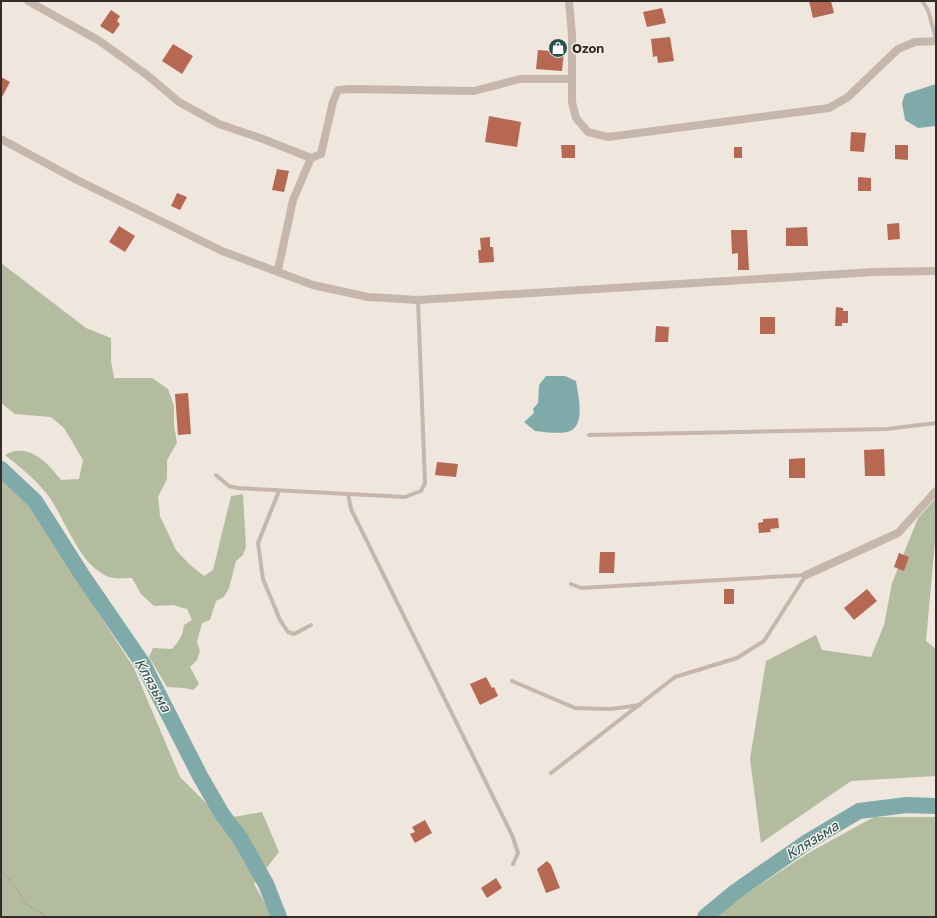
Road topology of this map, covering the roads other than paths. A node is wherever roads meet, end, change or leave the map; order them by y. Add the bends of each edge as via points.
1 (28, 1) edge
2 (569, 1) edge
3 (922, 1) edge
4 (936, 40) edge
5 (571, 79) junction
6 (1, 139) edge
7 (312, 158) junction
8 (278, 270) junction
9 (936, 271) edge
10 (418, 300) junction
11 (936, 423) edge
12 (589, 435) dead end
13 (216, 475) dead end
14 (279, 491) junction
15 (936, 491) edge
16 (348, 494) junction
17 (806, 575) junction
18 (571, 584) dead end
19 (311, 625) dead end
20 (512, 681) dead end
21 (640, 705) junction
22 (551, 773) dead end
23 (514, 864) dead end

1 - 7 street via 98,40 179,102 219,124
2 - 5 street via 572,35
3 - 4 lane via 928,10
4 - 5 street via 914,42 898,49 848,97 829,108 608,137 588,132 576,118
5 - 7 street via 520,79 474,90 338,90 321,154
6 - 8 street via 222,251
7 - 8 street via 293,200
8 - 10 street via 313,285 368,297
9 - 10 street via 874,272
10 - 16 lane via 425,483 421,491 405,497
11 - 12 lane via 888,429
13 - 14 lane via 237,488
14 - 16 lane
14 - 19 lane via 258,543 263,579 280,620 288,632 294,634
15 - 17 street via 898,533
16 - 23 lane via 350,509 512,835 518,853
17 - 18 lane via 581,588
17 - 21 lane via 764,641 737,658 675,677
20 - 21 lane via 575,708 611,709
21 - 22 lane

